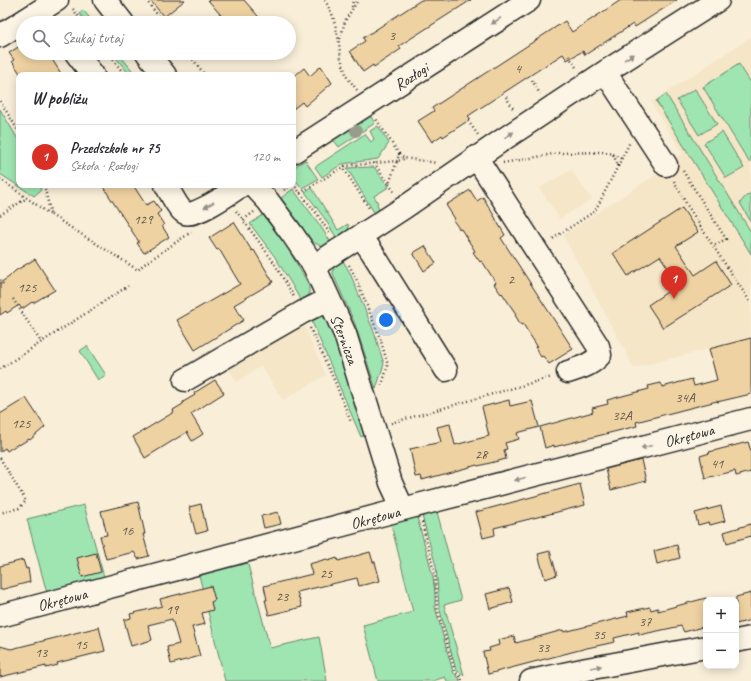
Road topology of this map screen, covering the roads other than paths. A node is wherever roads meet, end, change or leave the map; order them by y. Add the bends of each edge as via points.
1 (105, 0) edge
2 (529, 0) edge
3 (718, 0) edge
4 (695, 6) edge
5 (55, 10) edge
6 (42, 16) edge
7 (118, 16) edge
8 (16, 28) edge
9 (0, 36) edge
10 (81, 60) edge
11 (153, 60) edge
12 (91, 72) edge
13 (163, 72) edge
14 (605, 72) junction
15 (296, 150) edge
16 (473, 154) junction
17 (674, 167) road end
18 (168, 188) edge
19 (237, 188) edge
20 (256, 188) edge
21 (361, 236) junction
22 (314, 266) junction
23 (329, 299) junction
24 (446, 370) dead end
25 (568, 372) road end
26 (185, 380) dead end
27 (751, 419) edge
28 (403, 509) junction
29 (0, 616) edge
30 (751, 638) edge
31 (739, 640) edge
32 (703, 647) edge
33 (531, 681) edge

1 - 7 street
2 -> 15 street, Rozłogi
3 - 4 street
14 -> 4 street
5 - 6 street
8 - 9 street
10 - 12 street
11 - 13 street
16 -> 14 street
14 - 17 street via 639,124
16 - 21 street via 405,207
16 - 25 street via 598,346 600,355 596,360
19 -> 18 street via 196,213 189,214 181,210
20 - 22 street, Sternicza via 293,234
21 - 22 street
21 - 24 street
22 - 23 street, Sternicza
23 - 26 street
23 - 28 street, Sternicza via 345,334 391,483
27 -> 28 street, Okrętowa
28 - 29 street, Okrętowa
30 - 31 street
33 -> 32 street

